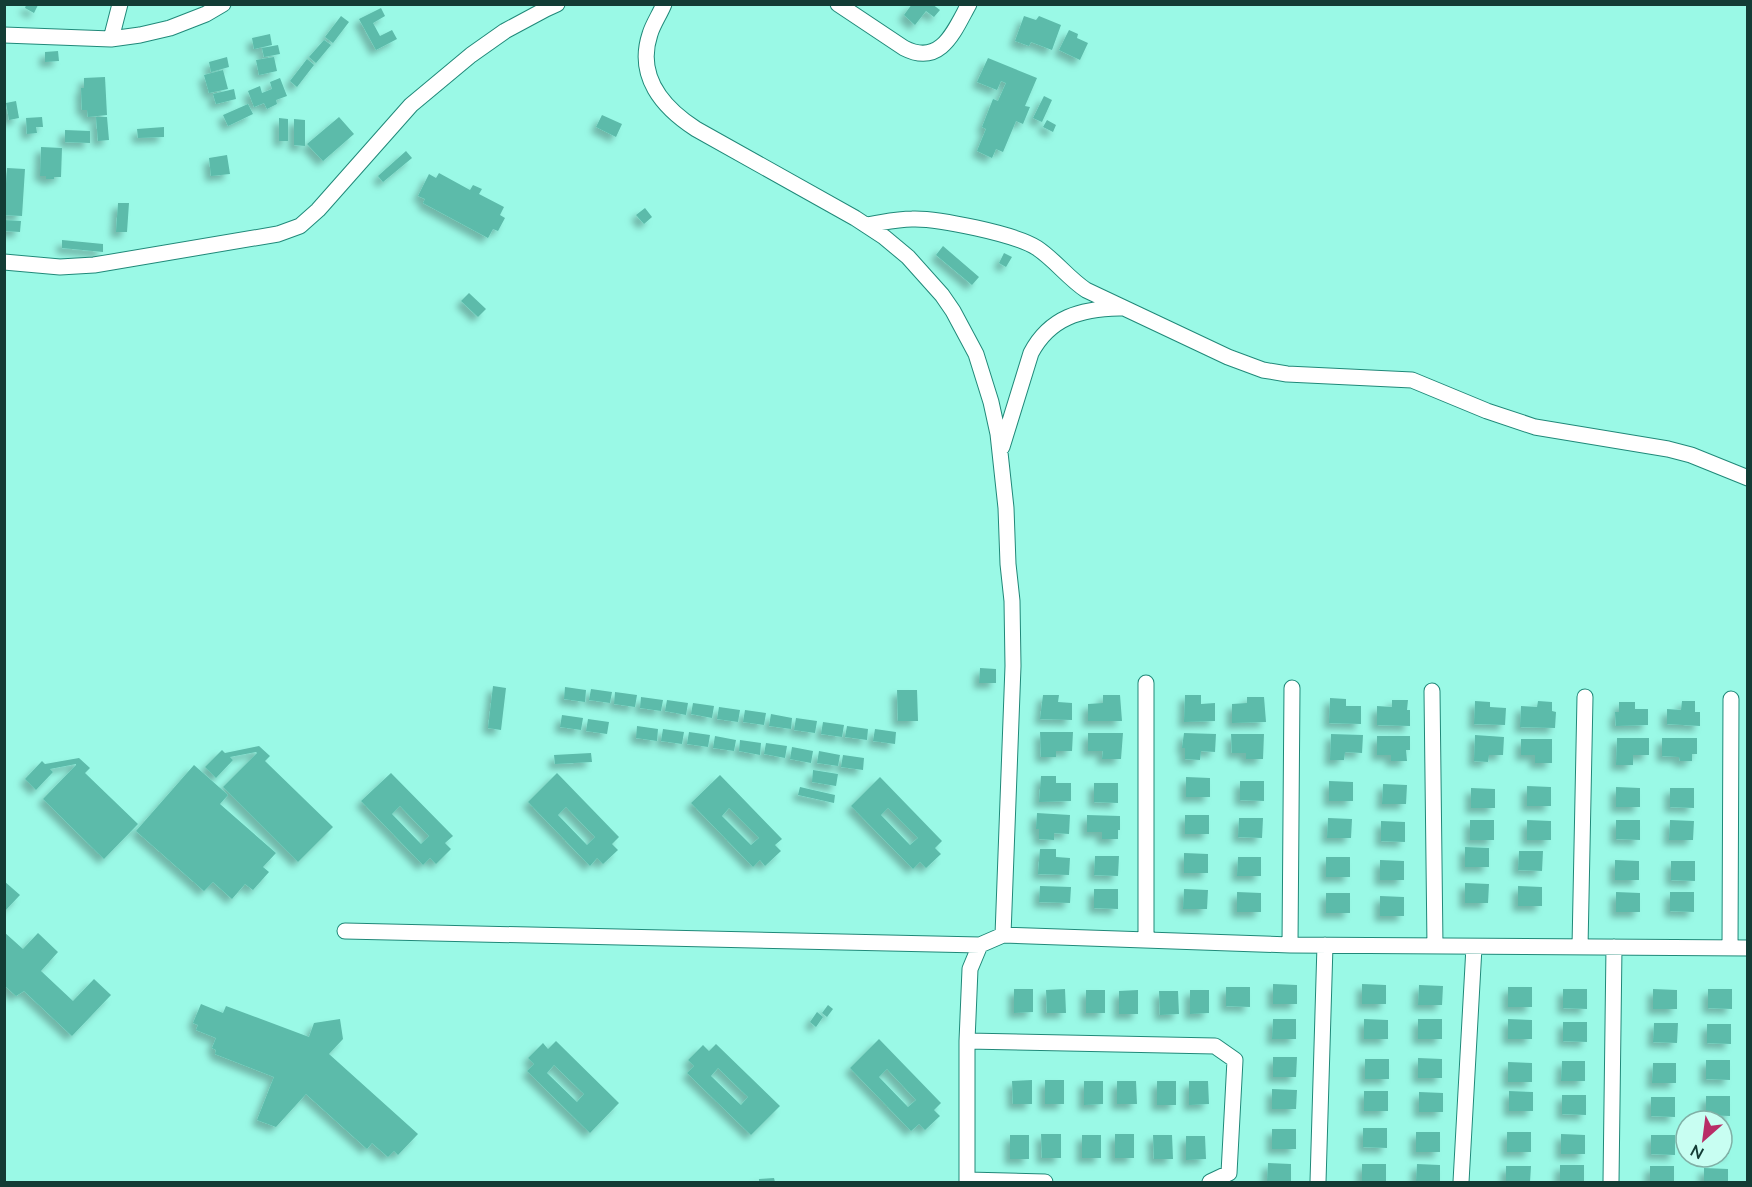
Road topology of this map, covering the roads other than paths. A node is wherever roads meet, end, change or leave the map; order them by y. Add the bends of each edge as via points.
1 (120, 4) edge
2 (223, 4) edge
3 (557, 4) edge
4 (664, 4) edge
5 (838, 4) edge
6 (969, 4) edge
7 (4, 35) edge
8 (111, 39) junction
9 (866, 225) junction
10 (4, 262) edge
11 (1125, 308) junction
12 (1000, 452) junction
13 (1748, 478) edge
14 (1146, 683) dead end
15 (1292, 688) dead end
16 (1432, 691) dead end
17 (1585, 697) dead end
18 (1731, 699) dead end
19 (345, 931) dead end
20 (1003, 934) junction
21 (1146, 939) junction
22 (980, 945) junction
23 (1290, 945) junction
24 (1325, 945) junction
25 (1435, 946) junction
26 (1474, 946) junction
27 (1580, 947) junction
28 (1614, 947) junction
29 (1730, 948) junction
30 (1748, 948) edge
31 (967, 1041) junction
32 (967, 1181) edge
33 (1045, 1182) edge
34 (1210, 1182) edge
35 (1318, 1182) edge
36 (1461, 1182) edge
37 (1611, 1182) edge

1 - 8 street
2 - 8 street via 170,28
3 - 10 street via 505,31 411,105 300,226 278,234 94,265 60,267
4 - 9 street via 650,32 645,63 667,105 696,129
5 - 6 street via 904,48 922,55 942,47
7 - 8 street
9 - 11 street via 912,219 1022,240 1045,254 1081,287
9 - 12 street via 908,257 953,311 984,378
11 - 12 street via 1093,309 1061,320 1036,343
11 - 13 street via 1263,370 1412,380 1535,427 1668,449
12 - 20 street via 1013,666
14 - 21 street
15 - 23 street
16 - 25 street
17 - 27 street
18 - 29 street
19 - 22 street
20 - 21 street
20 - 22 street
21 - 23 street
22 - 31 street via 970,969
23 - 24 street
24 - 25 street
24 - 35 street
25 - 26 street
26 - 27 street
26 - 36 street
27 - 28 street
28 - 29 street
28 - 37 street
29 - 30 street
31 - 32 street
31 - 34 street via 1215,1046 1235,1060 1229,1173
32 - 33 street

